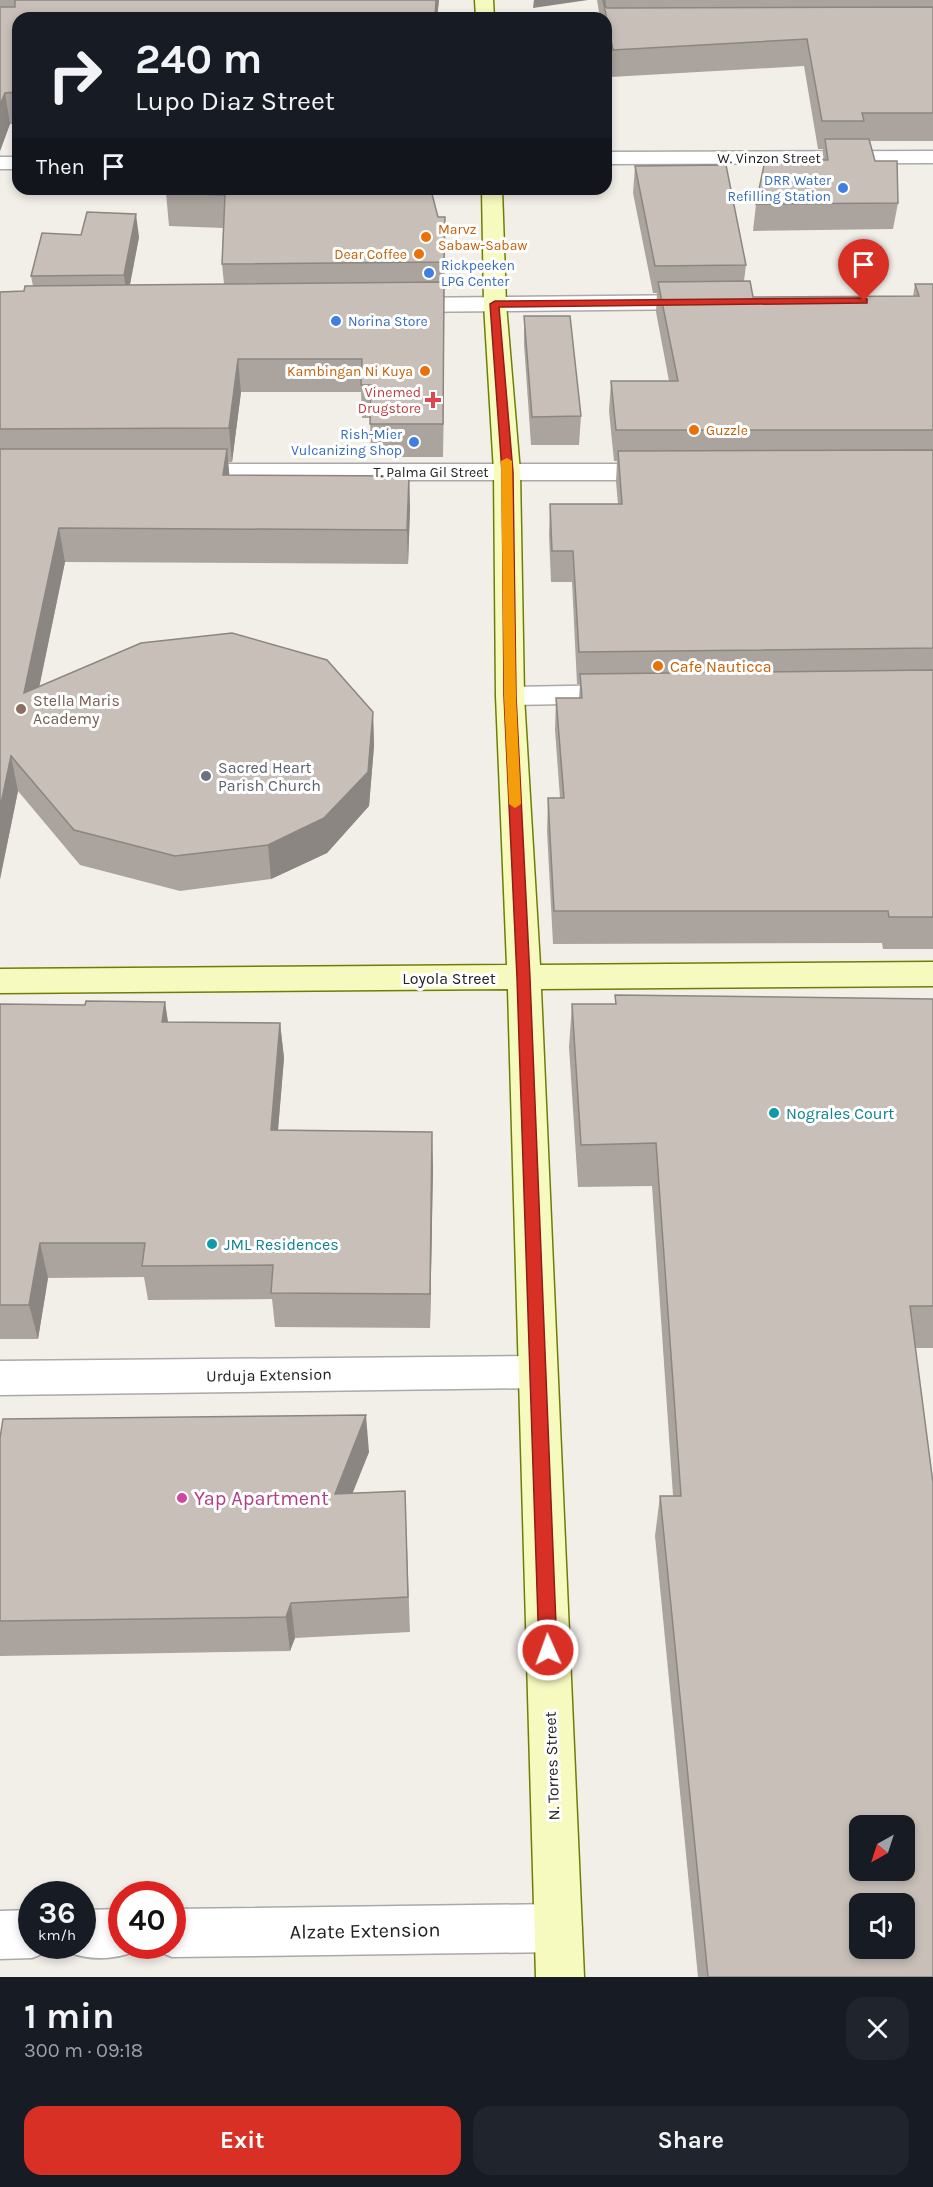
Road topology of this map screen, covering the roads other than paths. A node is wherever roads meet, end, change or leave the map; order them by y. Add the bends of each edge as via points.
1 (933, 157) edge
2 (612, 158) edge
3 (492, 195) edge
4 (720, 302) edge
5 (495, 304) junction
6 (377, 305) edge
7 (165, 472) edge
8 (507, 472) junction
9 (685, 472) edge
10 (651, 694) edge
11 (510, 696) junction
12 (933, 974) edge
13 (524, 978) junction
14 (0, 981) edge
15 (537, 1372) junction
16 (0, 1378) edge
17 (558, 1928) junction
18 (186, 1933) edge
19 (18, 1934) edge
20 (0, 1935) edge
21 (560, 1977) edge

1 - 2 street, W. Vinzon Street
3 - 5 street, N. Torres Street
4 - 5 street
5 - 6 street
5 - 8 street, N. Torres Street
7 - 8 street, T. Palma Gil Street
8 - 9 street, T. Palma Gil Street
8 - 11 street, N. Torres Street
10 - 11 street
11 - 13 street, N. Torres Street
12 - 13 street, Loyola Street
13 - 14 street, Loyola Street
13 - 15 street, N. Torres Street
15 - 16 street, Urduja Extension
15 - 17 street, N. Torres Street
17 - 18 street, Alzate Extension
17 - 21 street, N. Torres Street
19 - 20 street

